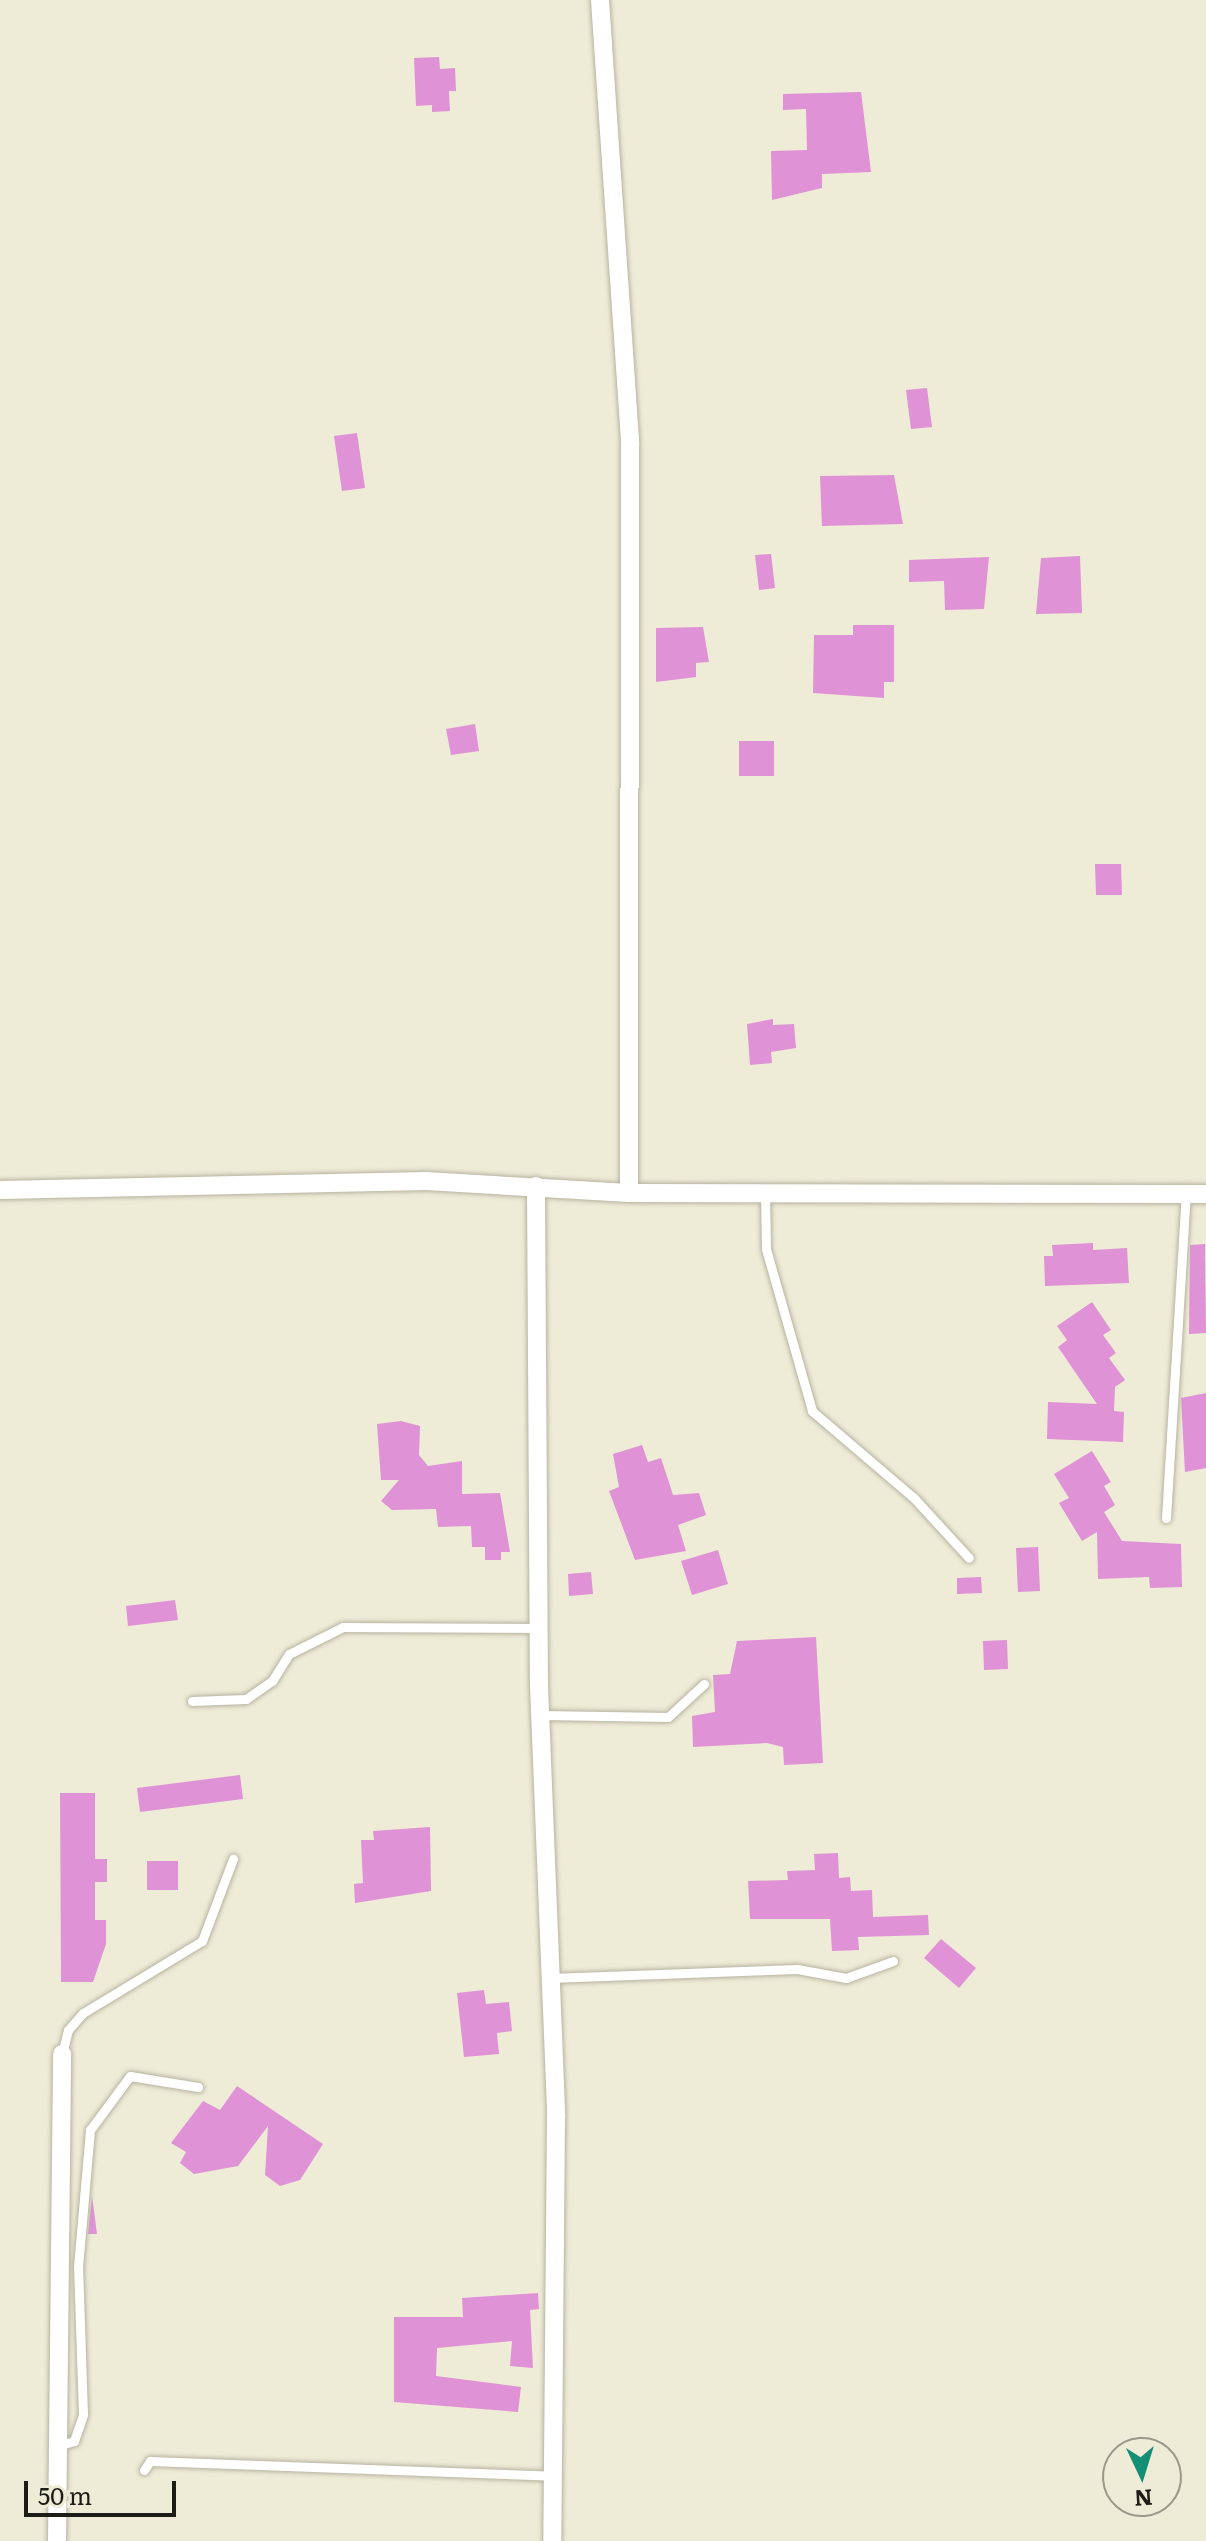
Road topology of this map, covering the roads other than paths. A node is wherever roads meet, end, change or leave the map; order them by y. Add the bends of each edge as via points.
1 (600, 0) edge
2 (536, 1186) junction
3 (0, 1190) edge
4 (765, 1192) junction
5 (629, 1193) junction
6 (1206, 1194) edge
7 (1186, 1195) junction
8 (1166, 1518) dead end
9 (969, 1558) dead end
10 (539, 1628) junction
11 (704, 1684) dead end
12 (192, 1701) dead end
13 (540, 1715) junction
14 (233, 1859) dead end
15 (893, 1961) dead end
16 (550, 1978) junction
17 (62, 2054) joint
18 (198, 2087) dead end
19 (57, 2446) junction
20 (144, 2470) dead end
21 (553, 2476) junction
22 (57, 2541) edge
23 (552, 2541) edge

1 - 5 street via 630,444 635,1116
2 - 3 street via 426,1181
2 - 5 street
2 - 10 street
4 - 5 street
4 - 7 street
4 - 9 lane via 766,1249 812,1411 914,1498
6 - 7 street
7 - 8 lane
10 - 12 lane via 343,1627 289,1654 272,1681 246,1699
10 - 13 street
11 - 13 lane via 668,1717
13 - 16 street
14 - 17 lane via 202,1941 83,2013 68,2030
15 - 16 lane via 846,1978 797,1969
16 - 21 street via 557,2218
17 - 19 street
18 - 19 lane via 130,2076 90,2130 78,2267 83,2415 74,2441
19 - 22 street
20 - 21 lane via 150,2461
21 - 23 street

